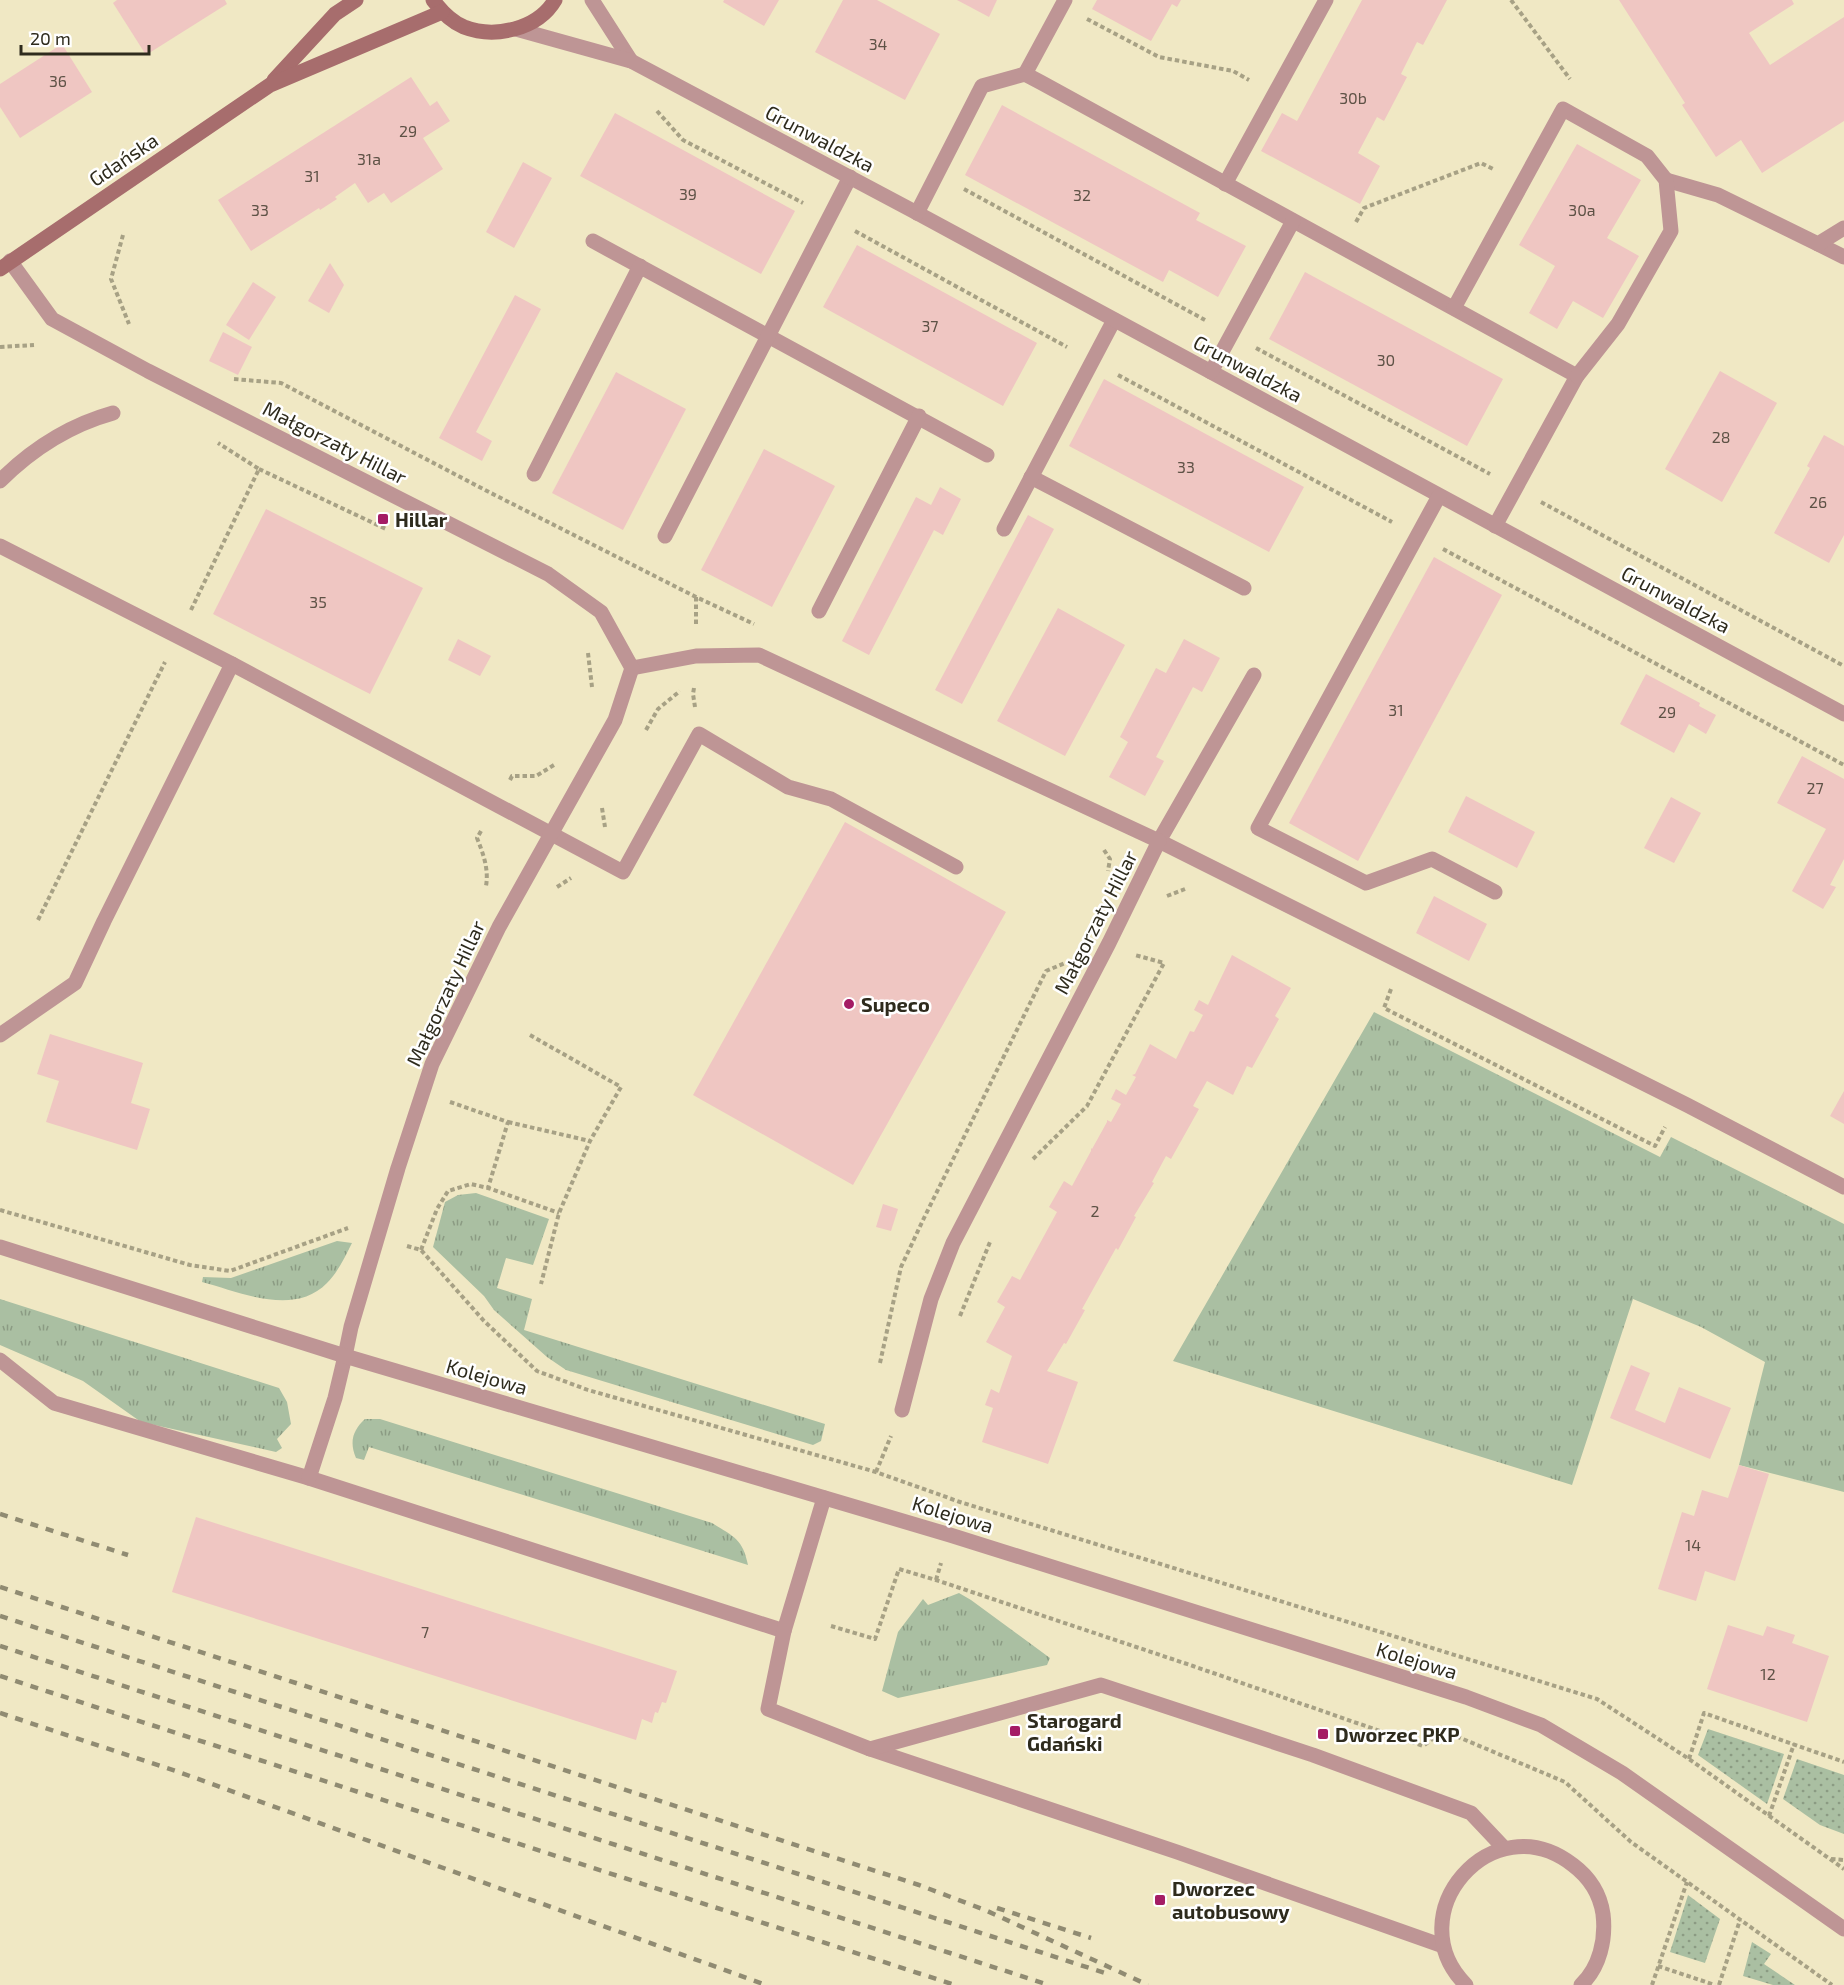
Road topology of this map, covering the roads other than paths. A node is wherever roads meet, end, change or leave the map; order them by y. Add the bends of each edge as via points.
1 (356, 0) edge
2 (555, 0) edge
3 (592, 0) edge
4 (1326, 0) edge
5 (1063, 2) edge
6 (438, 6) edge
7 (516, 30) junction
8 (631, 61) junction
9 (1025, 74) junction
10 (270, 85) junction
11 (850, 177) junction
12 (1666, 180) junction
13 (1225, 184) junction
14 (917, 213) junction
15 (1293, 221) junction
16 (1844, 228) edge
17 (593, 241) dead end
18 (1818, 244) junction
19 (1844, 257) edge
20 (5, 265) edge
21 (640, 266) junction
22 (1454, 308) junction
23 (1114, 320) junction
24 (769, 336) junction
25 (1211, 372) junction
26 (1577, 376) junction
27 (113, 413) dead end
28 (919, 416) junction
29 (987, 455) dead end
30 (534, 474) dead end
31 (1031, 477) junction
32 (0, 480) edge
33 (1439, 496) junction
34 (1495, 526) junction
35 (1004, 529) dead end
36 (665, 536) dead end
37 (0, 546) edge
38 (1244, 588) dead end
39 (819, 611) dead end
40 (232, 664) junction
41 (632, 668) junction
42 (1254, 675) dead end
43 (1844, 714) edge
44 (552, 834) junction
45 (1159, 841) junction
46 (956, 867) dead end
47 (1495, 892) dead end
48 (0, 1035) edge
49 (1844, 1187) edge
50 (0, 1246) edge
51 (345, 1356) junction
52 (0, 1360) edge
53 (902, 1410) road end
54 (309, 1478) junction
55 (824, 1498) junction
56 (784, 1631) junction
57 (870, 1749) junction
58 (1504, 1848) junction
59 (1844, 1929) edge
60 (1443, 1946) junction
61 (1466, 1985) edge
62 (1581, 1985) edge

1 - 10 main road, Gdańska via 336,14
2 - 7 main road via 536,20
3 - 8 street, Grunwaldzka
4 - 13 street
5 - 9 street
6 - 7 main road via 464,27 490,33
6 - 10 main road, Gdańska
7 - 8 street, Grunwaldzka
8 - 11 street, Grunwaldzka
9 - 13 street
9 - 14 street via 982,86
10 - 20 main road, Gdańska
11 - 14 street, Grunwaldzka
11 - 24 street
12 - 18 street via 1718,195
12 - 22 street via 1647,156 1563,109
12 - 26 street via 1671,231 1618,324
13 - 15 street
14 - 23 street, Grunwaldzka
15 - 22 street
15 - 25 street
16 - 18 street
17 - 21 street
18 - 19 street
20 - 41 street, Małgorzaty Hillar via 52,319 548,574 601,612
21 - 24 street
21 - 30 street
22 - 26 street
23 - 25 street, Grunwaldzka
23 - 31 street
24 - 28 street
24 - 36 street
25 - 33 street, Grunwaldzka
26 - 34 street
27 - 32 street via 93,419 37,449
28 - 29 street
28 - 39 street
31 - 35 street
31 - 38 street
33 - 34 street, Grunwaldzka
33 - 47 street via 1258,828 1366,883 1432,859
34 - 43 street, Grunwaldzka
37 - 40 street
40 - 44 street
40 - 48 street via 75,983
41 - 44 street, Małgorzaty Hillar via 615,720
41 - 45 street, Małgorzaty Hillar via 696,656 759,655
42 - 45 street
44 - 46 street via 623,872 699,734 788,786 831,799
44 - 51 street, Małgorzaty Hillar via 499,927 432,1064
45 - 49 street
45 - 53 street, Małgorzaty Hillar via 953,1243 931,1299
50 - 51 street, Kolejowa
51 - 54 street, Małgorzaty Hillar
51 - 55 street, Kolejowa
52 - 54 street via 54,1403
54 - 56 street
55 - 56 street
55 - 59 street, Kolejowa via 1466,1697 1541,1725 1622,1773
56 - 57 street via 768,1709
57 - 58 street via 1101,1685 1471,1813
57 - 60 street
58 - 60 street via 1475,1862 1454,1885 1443,1915
58 - 62 street via 1533,1847 1562,1856 1585,1874 1600,1900 1605,1929 1599,1958
60 - 61 street via 1455,1974

